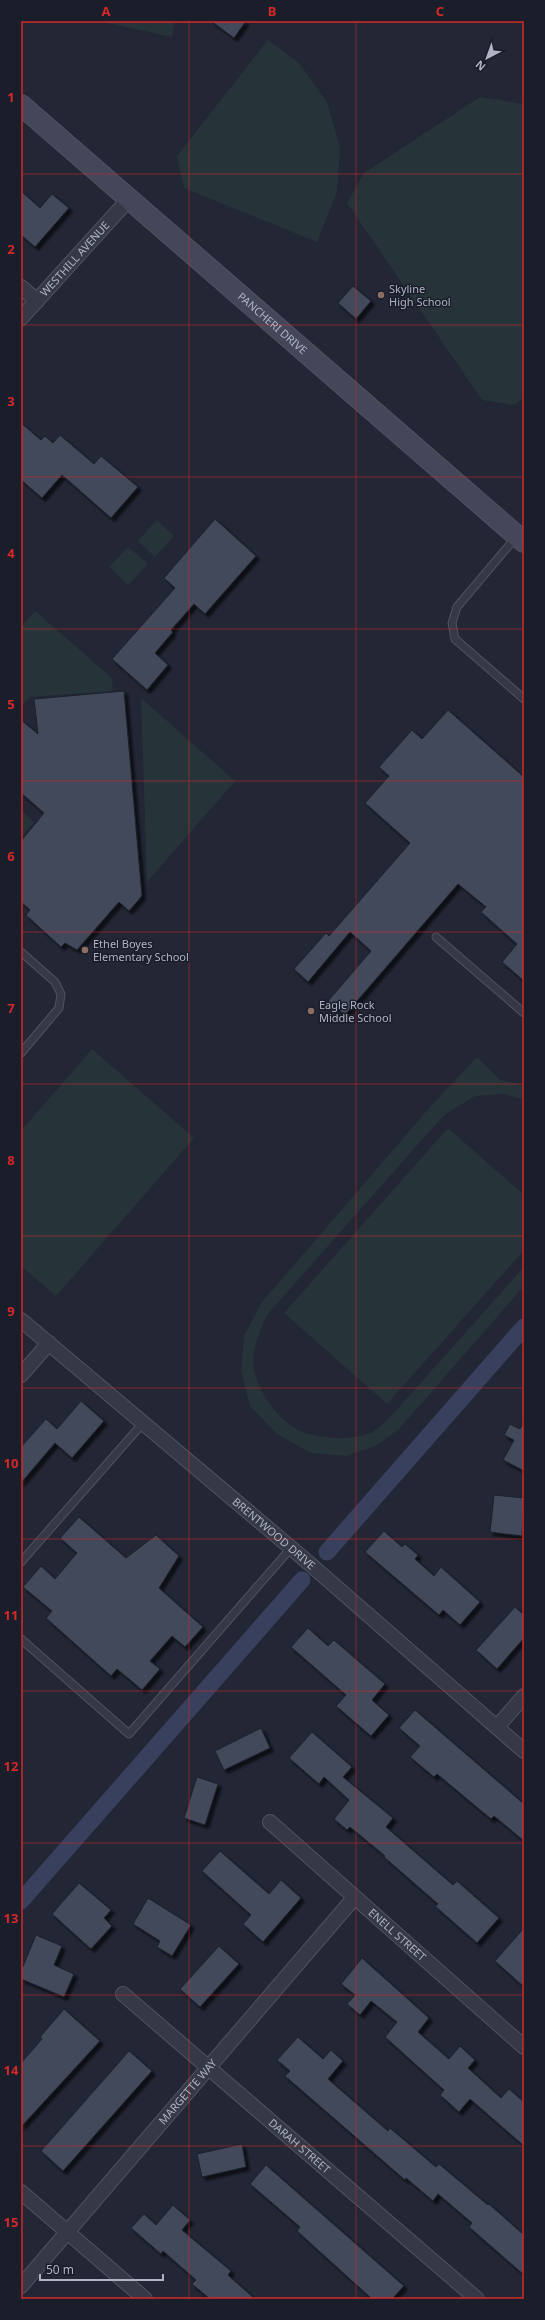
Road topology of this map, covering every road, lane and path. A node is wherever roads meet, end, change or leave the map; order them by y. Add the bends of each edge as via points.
1 (21, 105) edge
2 (129, 199) junction
3 (21, 287) edge
4 (37, 300) junction
5 (21, 318) edge
6 (522, 535) edge
7 (524, 699) edge
8 (436, 937) dead end
9 (21, 952) edge
10 (524, 1013) edge
11 (21, 1053) edge
12 (21, 1320) edge
13 (49, 1344) junction
14 (21, 1375) edge
15 (143, 1423) junction
16 (291, 1548) junction
17 (21, 1562) edge
18 (21, 1639) edge
19 (524, 1696) edge
20 (497, 1727) junction
21 (524, 1751) edge
22 (270, 1822) dead end
23 (354, 1898) junction
24 (123, 1994) dead end
25 (524, 2047) edge
26 (210, 2068) junction
27 (21, 2192) edge
28 (67, 2231) junction
29 (21, 2286) edge
30 (145, 2299) edge
31 (477, 2299) edge

1 - 2 street, PANCHERI DRIVE
2 - 4 street, WESTHILL AVENUE
2 - 6 street, PANCHERI DRIVE
3 - 4 street
4 - 5 street, WESTHILL AVENUE
6 - 7 lane via 457,607 452,623 455,639
8 - 10 lane
9 - 11 lane via 55,982 61,994 59,1008
12 - 13 street, BRENTWOOD DRIVE
13 - 14 street
13 - 15 street, BRENTWOOD DRIVE
15 - 16 street, BRENTWOOD DRIVE
15 - 17 lane
16 - 18 lane via 129,1734
16 - 20 street, BRENTWOOD DRIVE
19 - 20 street
20 - 21 street, BRENTWOOD DRIVE
22 - 23 street, ENELL STREET
23 - 25 street, ENELL STREET
23 - 26 street, MARGETTE WAY
24 - 26 street, DARAH STREET
26 - 28 street, MARGETTE WAY
26 - 31 street, DARAH STREET
27 - 28 street
28 - 29 street, MARGETTE WAY
28 - 30 street

